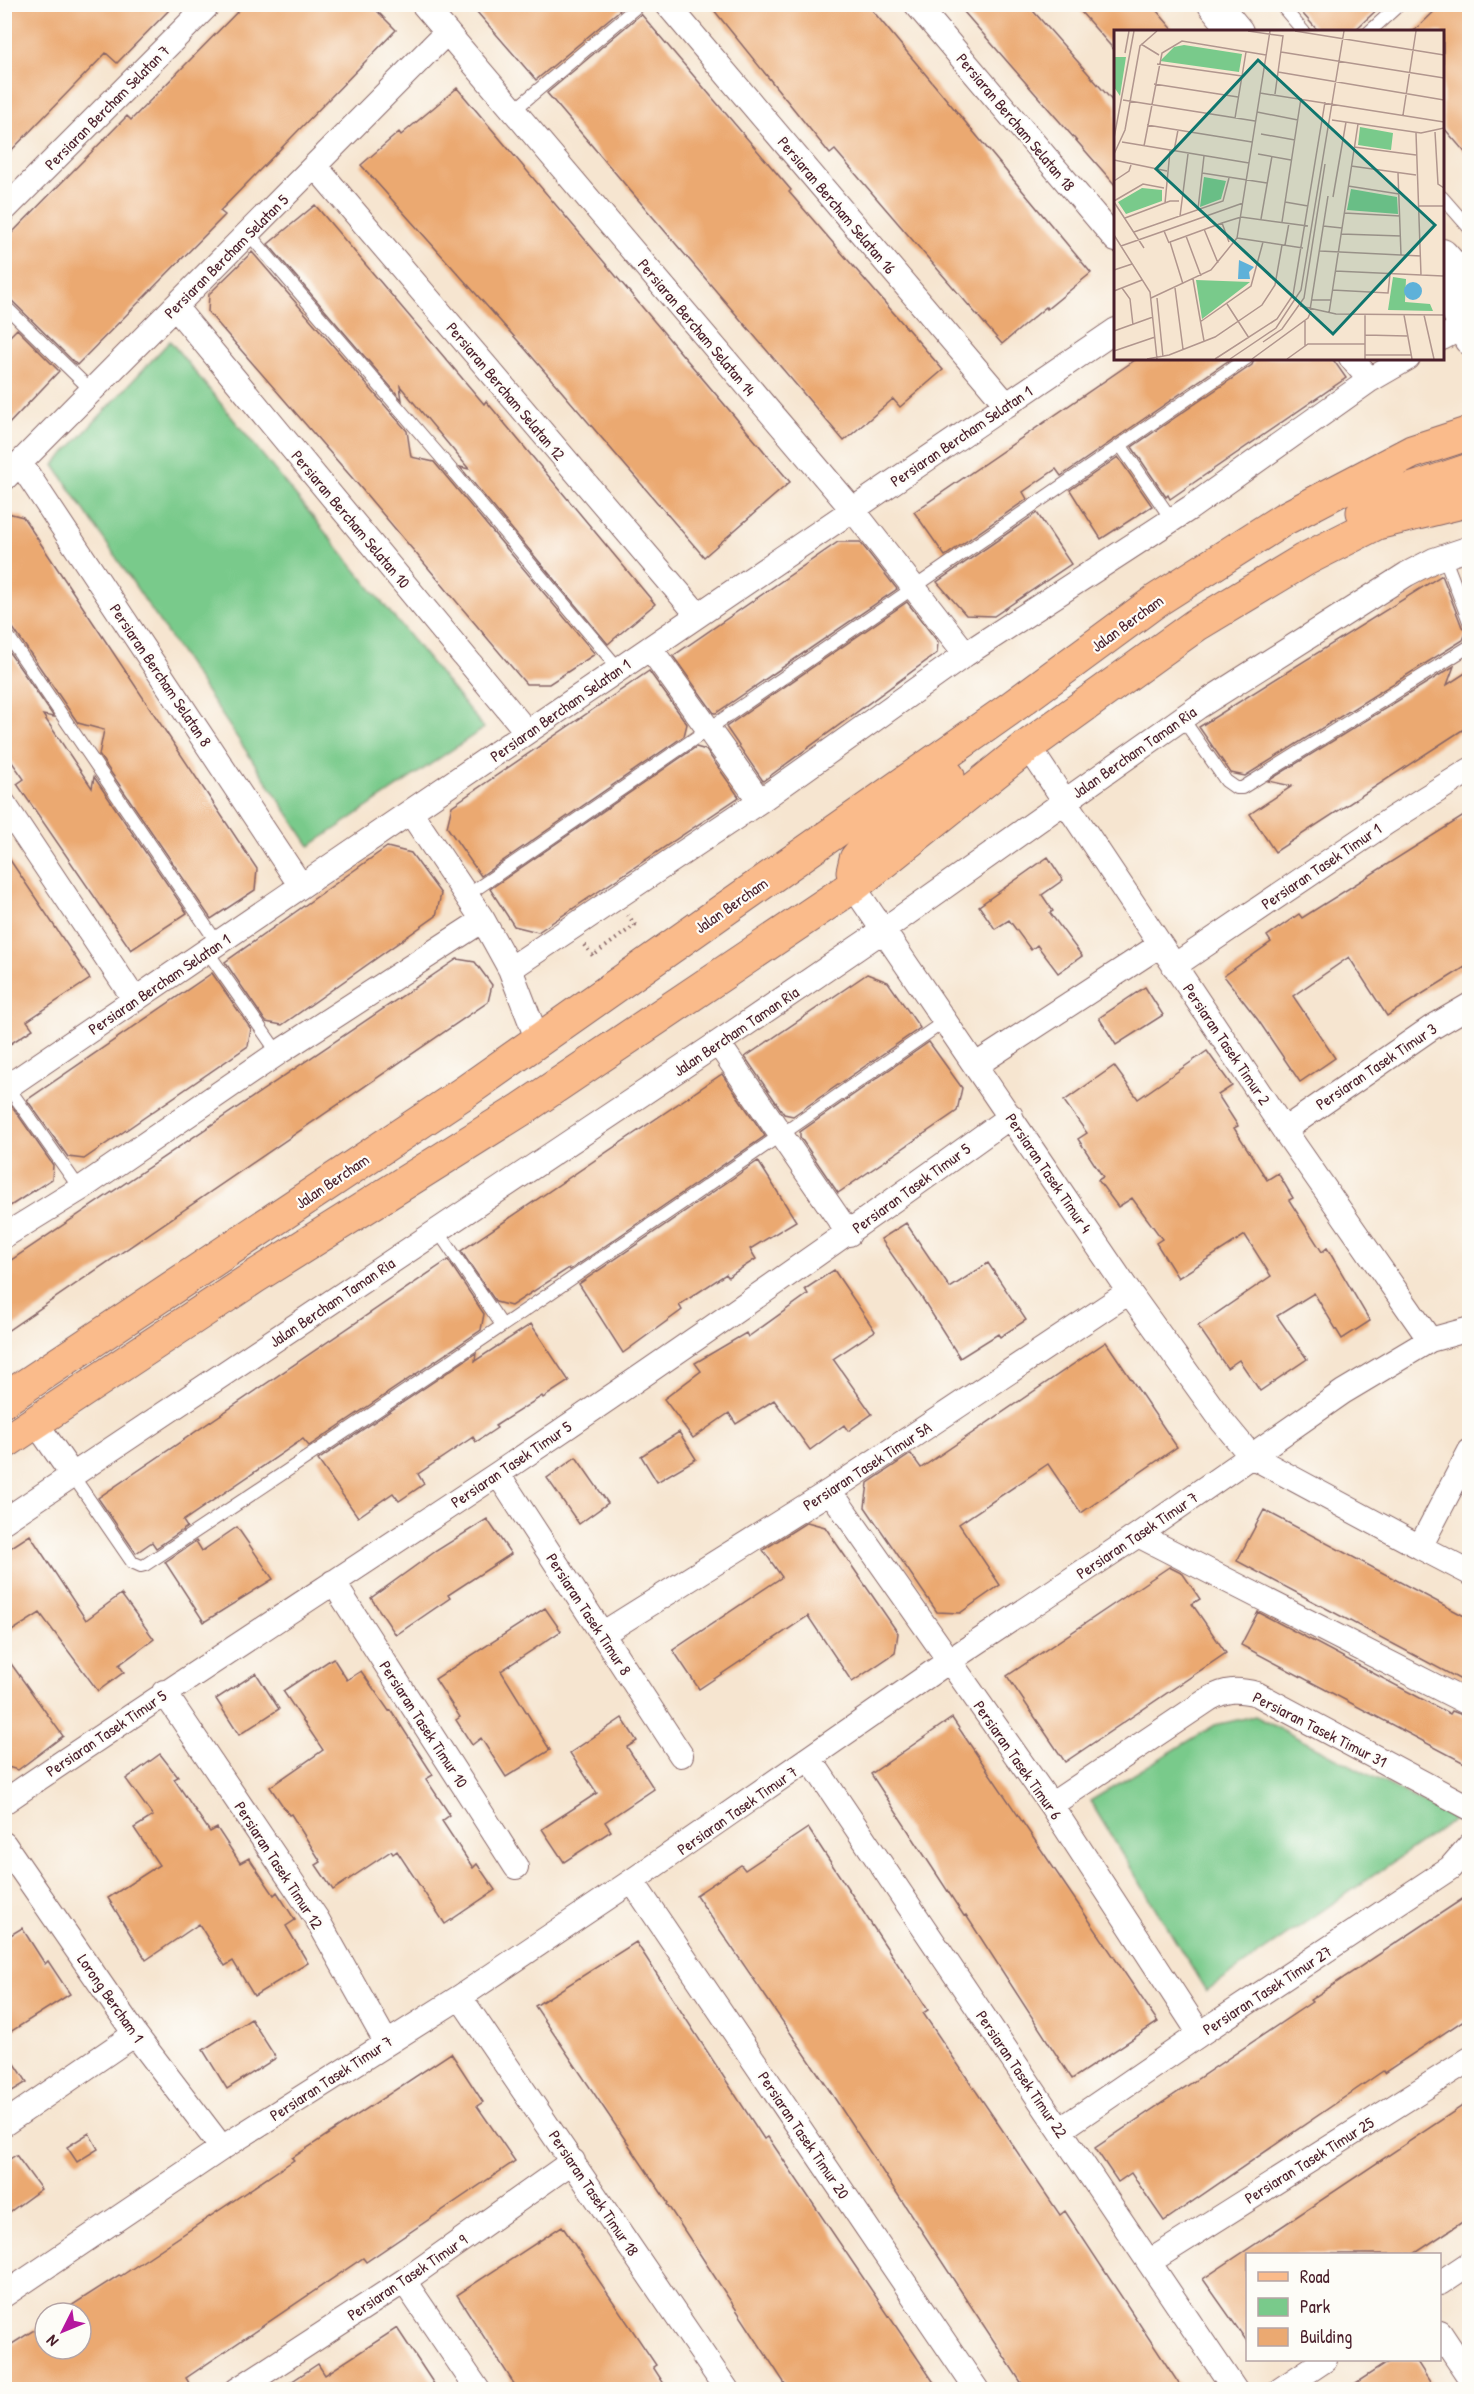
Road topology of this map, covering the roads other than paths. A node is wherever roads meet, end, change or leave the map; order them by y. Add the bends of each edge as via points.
1 (209, 4) edge
2 (423, 4) edge
3 (640, 4) edge
4 (667, 4) edge
5 (916, 4) edge
6 (1280, 4) edge
7 (1400, 4) edge
8 (1302, 30) edge
9 (1371, 30) edge
10 (447, 32) junction
11 (513, 111) junction
12 (315, 166) junction
13 (1444, 198) edge
14 (4, 210) edge
15 (1470, 230) edge
16 (248, 233) junction
17 (1114, 238) edge
18 (1444, 259) edge
19 (4, 306) edge
20 (175, 307) junction
21 (1459, 313) edge
22 (1114, 331) edge
23 (1244, 360) edge
24 (1353, 360) edge
25 (1405, 360) edge
26 (1370, 380) junction
27 (92, 391) junction
28 (1007, 405) junction
29 (1470, 433) edge
30 (1121, 446) junction
31 (1470, 470) edge
32 (12, 471) edge
33 (1470, 501) edge
34 (853, 510) junction
35 (1172, 520) junction
36 (1470, 548) edge
37 (1444, 556) junction
38 (1304, 560) junction
39 (915, 588) junction
40 (698, 615) junction
41 (1470, 624) edge
42 (4, 630) edge
43 (1470, 646) edge
44 (650, 648) junction
45 (966, 654) junction
46 (619, 669) junction
47 (1008, 710) junction
48 (1182, 718) junction
49 (709, 730) junction
50 (527, 732) junction
51 (1028, 746) junction
52 (1470, 770) edge
53 (1065, 800) junction
54 (760, 801) junction
55 (4, 804) edge
56 (411, 813) junction
57 (302, 886) junction
58 (852, 886) junction
59 (466, 896) junction
60 (483, 920) junction
61 (882, 931) junction
62 (1160, 945) junction
63 (212, 947) junction
64 (1174, 966) junction
65 (510, 969) junction
66 (135, 1000) junction
67 (1470, 1005) edge
68 (945, 1020) junction
69 (538, 1041) junction
70 (718, 1043) junction
71 (278, 1053) junction
72 (976, 1065) junction
73 (6, 1088) edge
74 (1011, 1116) junction
75 (1284, 1130) junction
76 (781, 1135) junction
77 (80, 1189) junction
78 (353, 1215) junction
79 (438, 1231) junction
80 (849, 1234) junction
81 (4, 1236) edge
82 (1129, 1292) junction
83 (502, 1325) junction
84 (1470, 1329) edge
85 (1430, 1340) junction
86 (4, 1400) edge
87 (36, 1423) junction
88 (4, 1443) edge
89 (1470, 1451) edge
90 (1251, 1456) junction
91 (498, 1474) junction
92 (74, 1476) junction
93 (830, 1491) junction
94 (4, 1521) edge
95 (1138, 1535) junction
96 (1420, 1547) junction
97 (1470, 1573) edge
98 (333, 1582) junction
99 (602, 1634) junction
100 (949, 1661) junction
101 (164, 1692) junction
102 (1470, 1704) edge
103 (681, 1755) dead end
104 (810, 1759) junction
105 (4, 1802) edge
106 (1051, 1805) junction
107 (1470, 1808) edge
108 (4, 1844) edge
109 (1470, 1845) edge
110 (516, 1867) dead end
111 (632, 1881) junction
112 (460, 1997) junction
113 (135, 2034) junction
114 (1200, 2034) junction
115 (386, 2042) junction
116 (1470, 2059) edge
117 (4, 2124) edge
118 (1060, 2130) junction
119 (222, 2148) junction
120 (573, 2161) junction
121 (1149, 2262) junction
122 (1470, 2263) edge
123 (404, 2281) junction
124 (1441, 2282) edge
125 (4, 2295) edge
126 (1441, 2334) edge
127 (1324, 2361) edge
128 (1470, 2378) edge
129 (1223, 2385) edge
130 (237, 2390) edge
131 (478, 2390) edge
132 (727, 2390) edge
133 (977, 2390) edge
134 (1280, 2390) edge

1 - 14 street, Persiaran Bercham Selatan 7
2 - 10 street, Persiaran Bercham Selatan 14
3 - 11 lane
4 - 28 street, Persiaran Bercham Selatan 16
5 - 17 street, Persiaran Bercham Selatan 18
6 - 8 lane
7 - 9 lane
10 - 11 street, Persiaran Bercham Selatan 14
10 - 12 street, Persiaran Bercham Selatan 5
11 - 34 street, Persiaran Bercham Selatan 14
12 - 16 street, Persiaran Bercham Selatan 5
12 - 40 street, Persiaran Bercham Selatan 12
13 - 15 lane
16 - 20 street, Persiaran Bercham Selatan 5
16 - 46 lane
18 - 21 street
19 - 27 lane
20 - 27 street, Persiaran Bercham Selatan 5
20 - 50 street, Persiaran Bercham Selatan 10
22 - 28 street, Persiaran Bercham Selatan 1
23 - 30 lane
24 - 26 street
25 - 26 street
26 - 35 street
27 - 32 street, Persiaran Bercham Selatan 5
28 - 34 street, Persiaran Bercham Selatan 1
29 - 47 main road, Jalan Bercham via 1412,452 1284,519 1157,600
30 - 35 lane
30 - 39 lane
31 - 38 main road via 1390,497 1335,528
32 - 57 street, Persiaran Bercham Selatan 8
33 - 38 main road via 1377,523
34 - 39 street, Persiaran Bercham Selatan 14
34 - 40 street, Persiaran Bercham Selatan 1
35 - 45 street
36 - 37 street, Jalan Bercham Taman Ria
37 - 41 lane
37 - 48 street, Jalan Bercham Taman Ria via 1407,574
38 - 51 main road via 1196,625
39 - 45 street, Persiaran Bercham Selatan 14
39 - 49 lane
40 - 44 street, Persiaran Bercham Selatan 1
42 - 63 lane
43 - 48 lane via 1242,788 1226,781
44 - 46 street, Persiaran Bercham Selatan 1
44 - 49 street
45 - 54 street
46 - 50 street, Persiaran Bercham Selatan 1
47 - 58 main road via 987,743 864,849 853,868
47 - 69 main road, Jalan Bercham
48 - 53 street, Jalan Bercham Taman Ria
49 - 54 street
49 - 59 lane
50 - 56 street, Persiaran Bercham Selatan 1
51 - 53 street, Persiaran Tasek Timur 2
51 - 58 main road
52 - 64 street, Persiaran Tasek Timur 1
53 - 61 street, Jalan Bercham Taman Ria
53 - 62 street, Persiaran Tasek Timur 2
54 - 65 street
55 - 66 street
56 - 57 street, Persiaran Bercham Selatan 1
56 - 59 street
57 - 63 street, Persiaran Bercham Selatan 1
58 - 61 street, Persiaran Tasek Timur 4
58 - 78 main road via 522,1109
59 - 60 street
60 - 65 street
60 - 71 street
61 - 68 street, Persiaran Tasek Timur 4
61 - 70 street, Jalan Bercham Taman Ria
62 - 64 street, Persiaran Tasek Timur 2
62 - 72 street
63 - 66 street, Persiaran Bercham Selatan 1
63 - 71 lane
64 - 75 street, Persiaran Tasek Timur 2
65 - 69 street
66 - 73 street, Persiaran Bercham Selatan 1
67 - 75 street, Persiaran Tasek Timur 3
68 - 72 street, Persiaran Tasek Timur 4
68 - 76 lane
69 - 78 main road via 536,1063 519,1085 385,1177
69 - 86 main road, Jalan Bercham
70 - 76 street
70 - 79 street, Jalan Bercham Taman Ria
71 - 77 street
72 - 74 street, Persiaran Tasek Timur 4
73 - 77 lane
74 - 80 street, Persiaran Tasek Timur 5
74 - 82 street, Persiaran Tasek Timur 4
75 - 85 street, Persiaran Tasek Timur 2
76 - 80 street
76 - 83 lane
77 - 81 street
78 - 87 main road
79 - 83 lane
79 - 92 street, Jalan Bercham Taman Ria
80 - 91 street, Persiaran Tasek Timur 5
82 - 90 street, Persiaran Tasek Timur 4
82 - 93 street, Persiaran Tasek Timur 5A
83 - 92 lane via 146,1565 132,1562
84 - 85 street, Persiaran Tasek Timur 7
85 - 90 street, Persiaran Tasek Timur 7 via 1343,1392
87 - 88 main road
87 - 92 street
89 - 96 street
90 - 95 street, Persiaran Tasek Timur 7
90 - 96 street
91 - 98 street, Persiaran Tasek Timur 5
91 - 99 street, Persiaran Tasek Timur 8
92 - 94 street, Jalan Bercham Taman Ria
93 - 99 street, Persiaran Tasek Timur 5A
93 - 100 street, Persiaran Tasek Timur 6
95 - 100 street, Persiaran Tasek Timur 7
95 - 102 street
96 - 97 street
98 - 101 street, Persiaran Tasek Timur 5
98 - 110 street, Persiaran Tasek Timur 10
99 - 103 street, Persiaran Tasek Timur 8
100 - 104 street, Persiaran Tasek Timur 7
100 - 106 street, Persiaran Tasek Timur 6
101 - 105 street, Persiaran Tasek Timur 5
101 - 115 street, Persiaran Tasek Timur 12 via 317,1919
104 - 111 street, Persiaran Tasek Timur 7
104 - 118 street, Persiaran Tasek Timur 22
106 - 107 street, Persiaran Tasek Timur 31 via 1209,1699 1238,1689 1257,1694
106 - 114 street, Persiaran Tasek Timur 6
108 - 113 street, Lorong Bercham 1
109 - 114 street, Persiaran Tasek Timur 27 via 1450,1868
111 - 112 street, Persiaran Tasek Timur 7
111 - 133 street, Persiaran Tasek Timur 20
112 - 115 street, Persiaran Tasek Timur 7
112 - 120 street, Persiaran Tasek Timur 18
113 - 117 street
113 - 119 street, Lorong Bercham 1
114 - 118 street, Persiaran Tasek Timur 27
115 - 119 street, Persiaran Tasek Timur 7
116 - 121 street, Persiaran Tasek Timur 25
118 - 121 street, Persiaran Tasek Timur 22
119 - 125 street, Persiaran Tasek Timur 7
120 - 123 street, Persiaran Tasek Timur 9
120 - 132 street, Persiaran Tasek Timur 18
121 - 129 street, Persiaran Tasek Timur 22
122 - 124 street
123 - 130 street, Persiaran Tasek Timur 9
123 - 131 street
126 - 128 street
127 - 134 street

